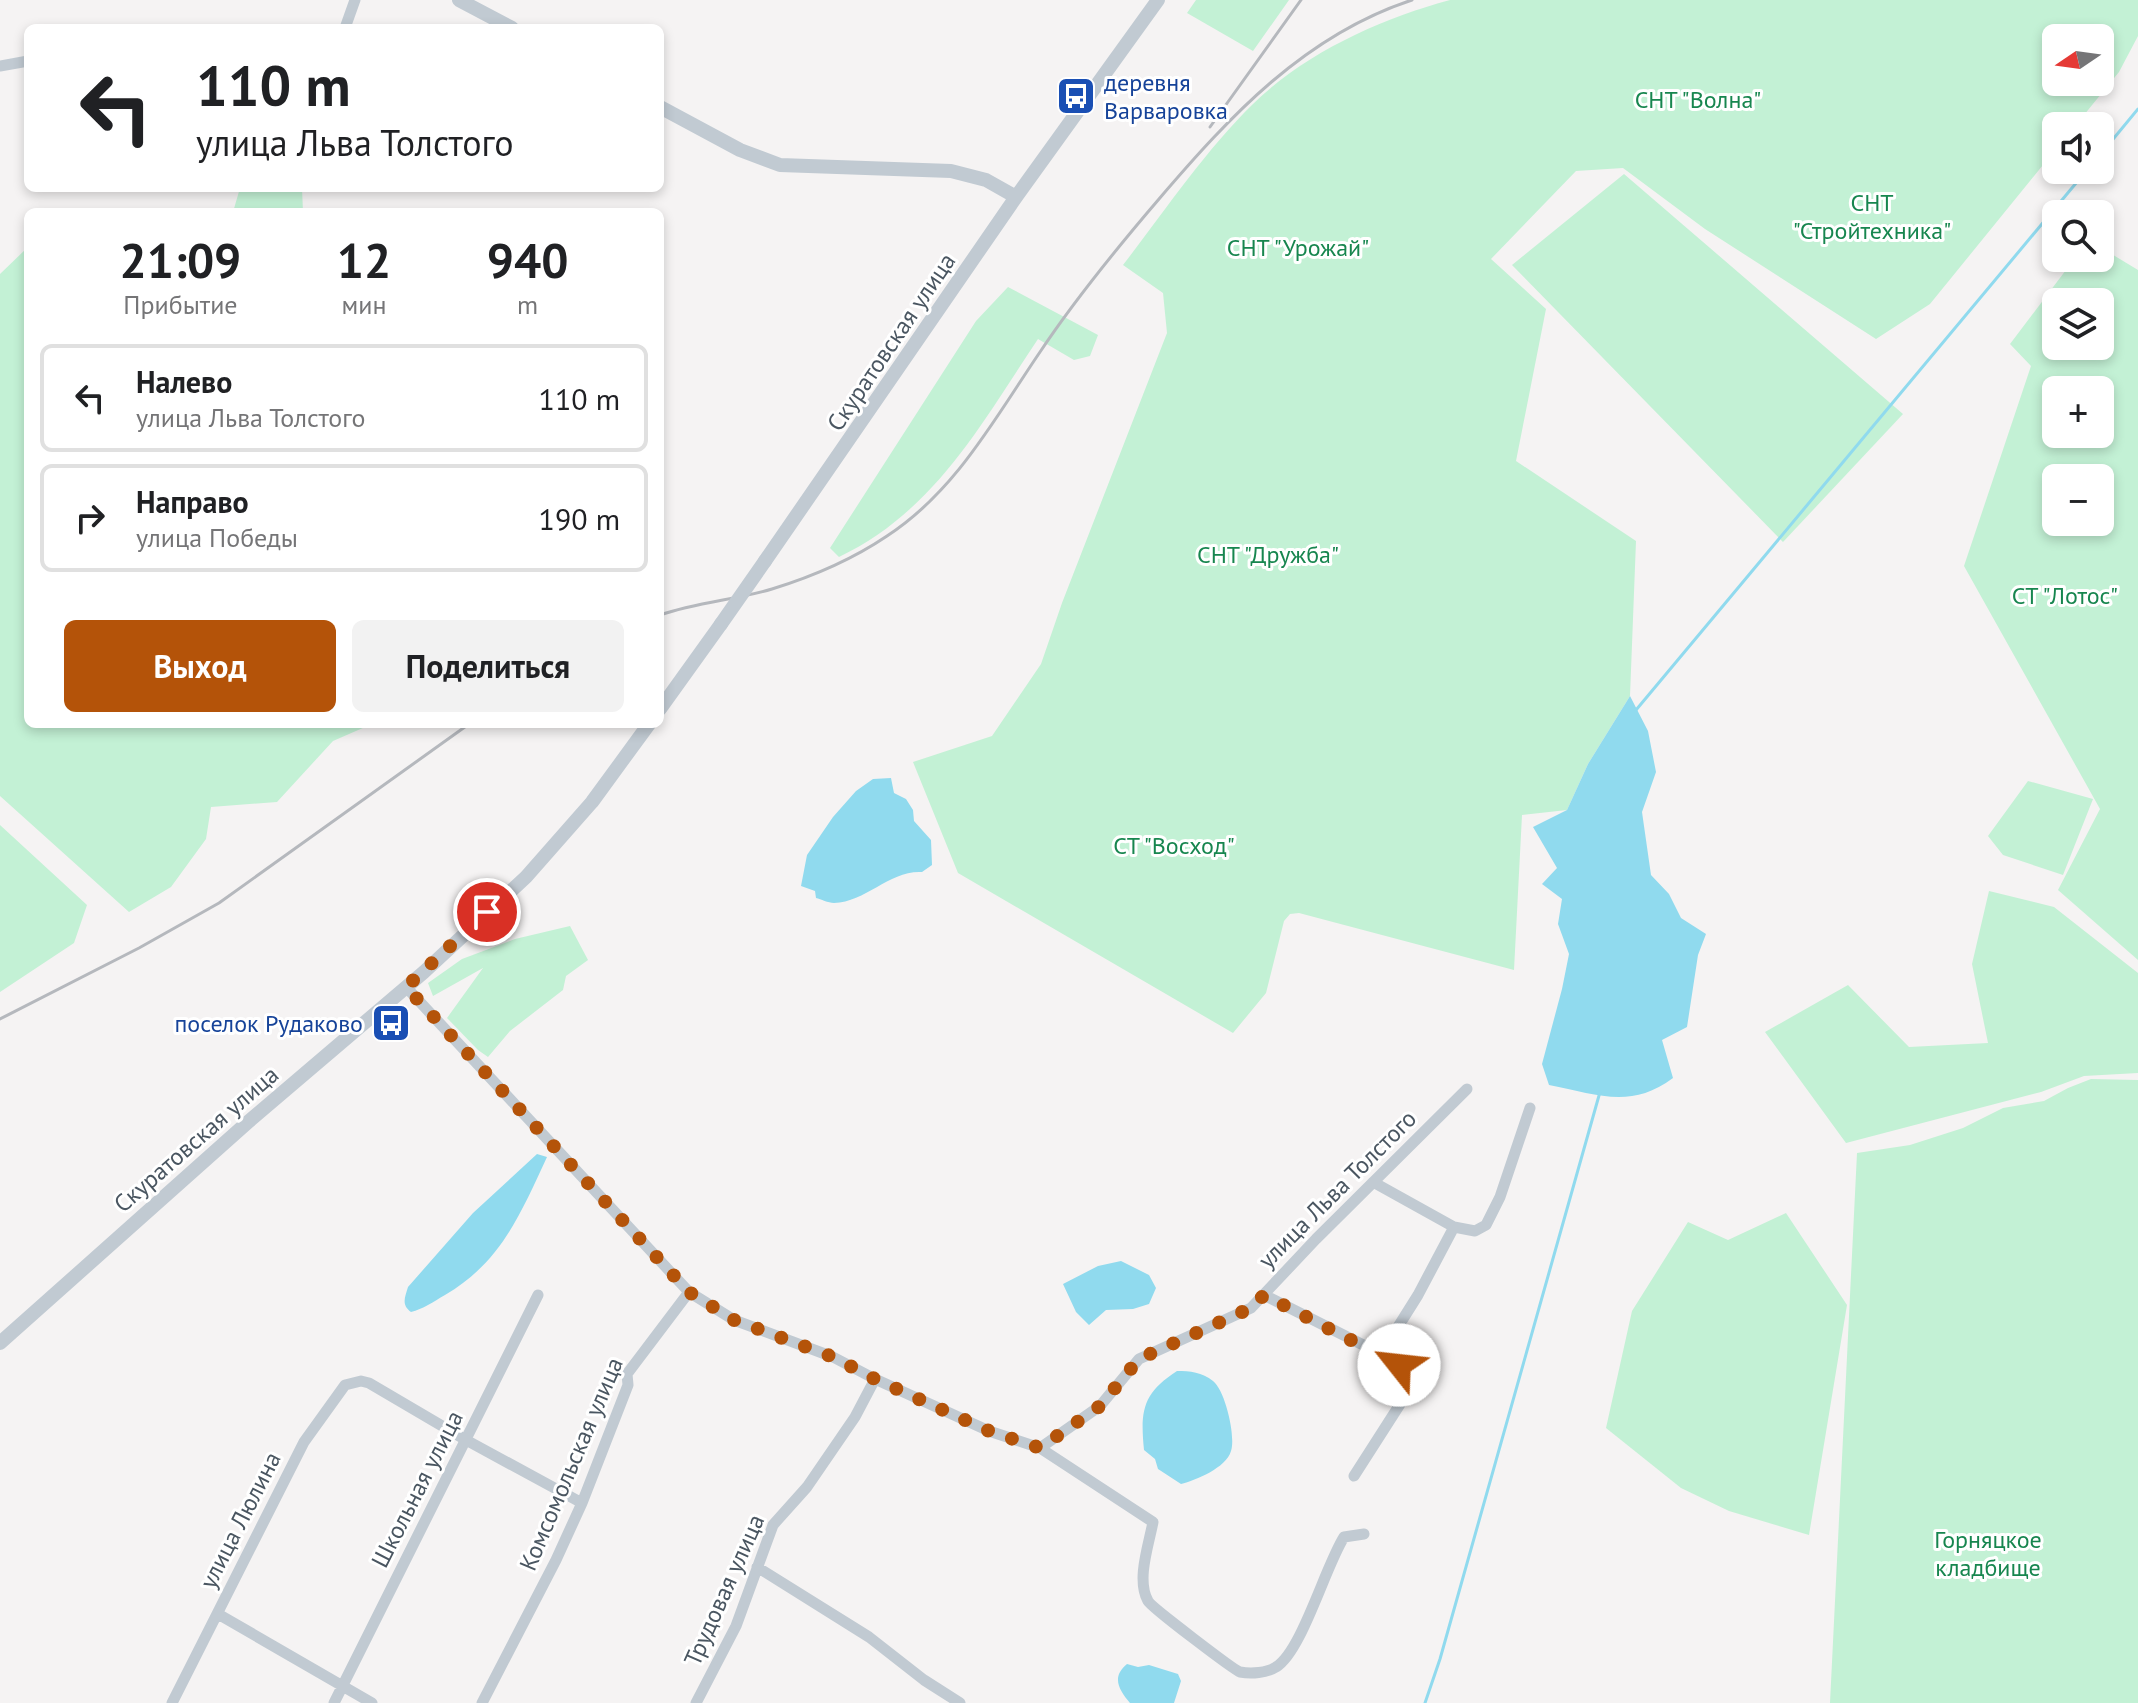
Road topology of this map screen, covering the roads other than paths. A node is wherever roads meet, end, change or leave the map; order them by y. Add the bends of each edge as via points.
1 (355, 0) edge
2 (459, 0) edge
3 (1158, 0) edge
4 (346, 24) edge
5 (504, 24) edge
6 (24, 62) edge
7 (0, 66) edge
8 (664, 109) edge
9 (1016, 197) junction
10 (664, 703) edge
11 (646, 728) edge
12 (406, 987) junction
13 (1467, 1089) dead end
14 (1530, 1108) dead end
15 (1373, 1182) junction
16 (1454, 1227) junction
17 (689, 1292) junction
18 (538, 1295) dead end
19 (1264, 1295) junction
20 (0, 1343) edge
21 (1381, 1354) junction
22 (875, 1379) junction
23 (466, 1440) junction
24 (1040, 1448) junction
25 (1354, 1476) dead end
26 (582, 1503) junction
27 (1364, 1534) dead end
28 (757, 1567) junction
29 (218, 1614) junction
30 (343, 1685) junction
31 (172, 1703) edge
32 (334, 1703) edge
33 (372, 1703) edge
34 (482, 1703) edge
35 (696, 1703) edge
36 (960, 1703) edge

1 - 4 street
2 - 5 street
3 - 9 street, Скуратовская улица
6 - 7 street
8 - 9 street via 780,165 951,171 986,180
9 - 10 street, Скуратовская улица, bridge
11 - 12 street, Скуратовская улица via 592,802 526,877
12 - 17 street
12 - 20 street, Скуратовская улица
13 - 15 street, улица Льва Толстого
14 - 16 street via 1486,1225 1475,1231
15 - 16 street
15 - 19 street, улица Льва Толстого
16 - 21 street
17 - 22 street via 734,1320 833,1357
17 - 26 street, Комсомольская улица via 627,1374 628,1385
18 - 23 street, Школьная улица
19 - 21 street
19 - 24 street, улица Льва Толстого via 1251,1308 1139,1359 1100,1406
21 - 25 street via 1399,1365 1409,1381 1404,1398
22 - 24 street
22 - 28 street, Трудовая улица via 807,1487 773,1525
23 - 26 street
23 - 29 street, улица Люлина via 369,1383 345,1385 304,1442
23 - 30 street, Школьная улица
24 - 27 street via 1153,1522 1143,1583 1148,1602 1238,1671 1266,1672 1280,1665 1303,1631 1333,1553 1344,1537
26 - 34 street, Комсомольская улица
28 - 35 street, Трудовая улица via 736,1626
28 - 36 street via 869,1637
29 - 30 street
29 - 31 street, улица Люлина
30 - 32 street, Школьная улица
30 - 33 street

